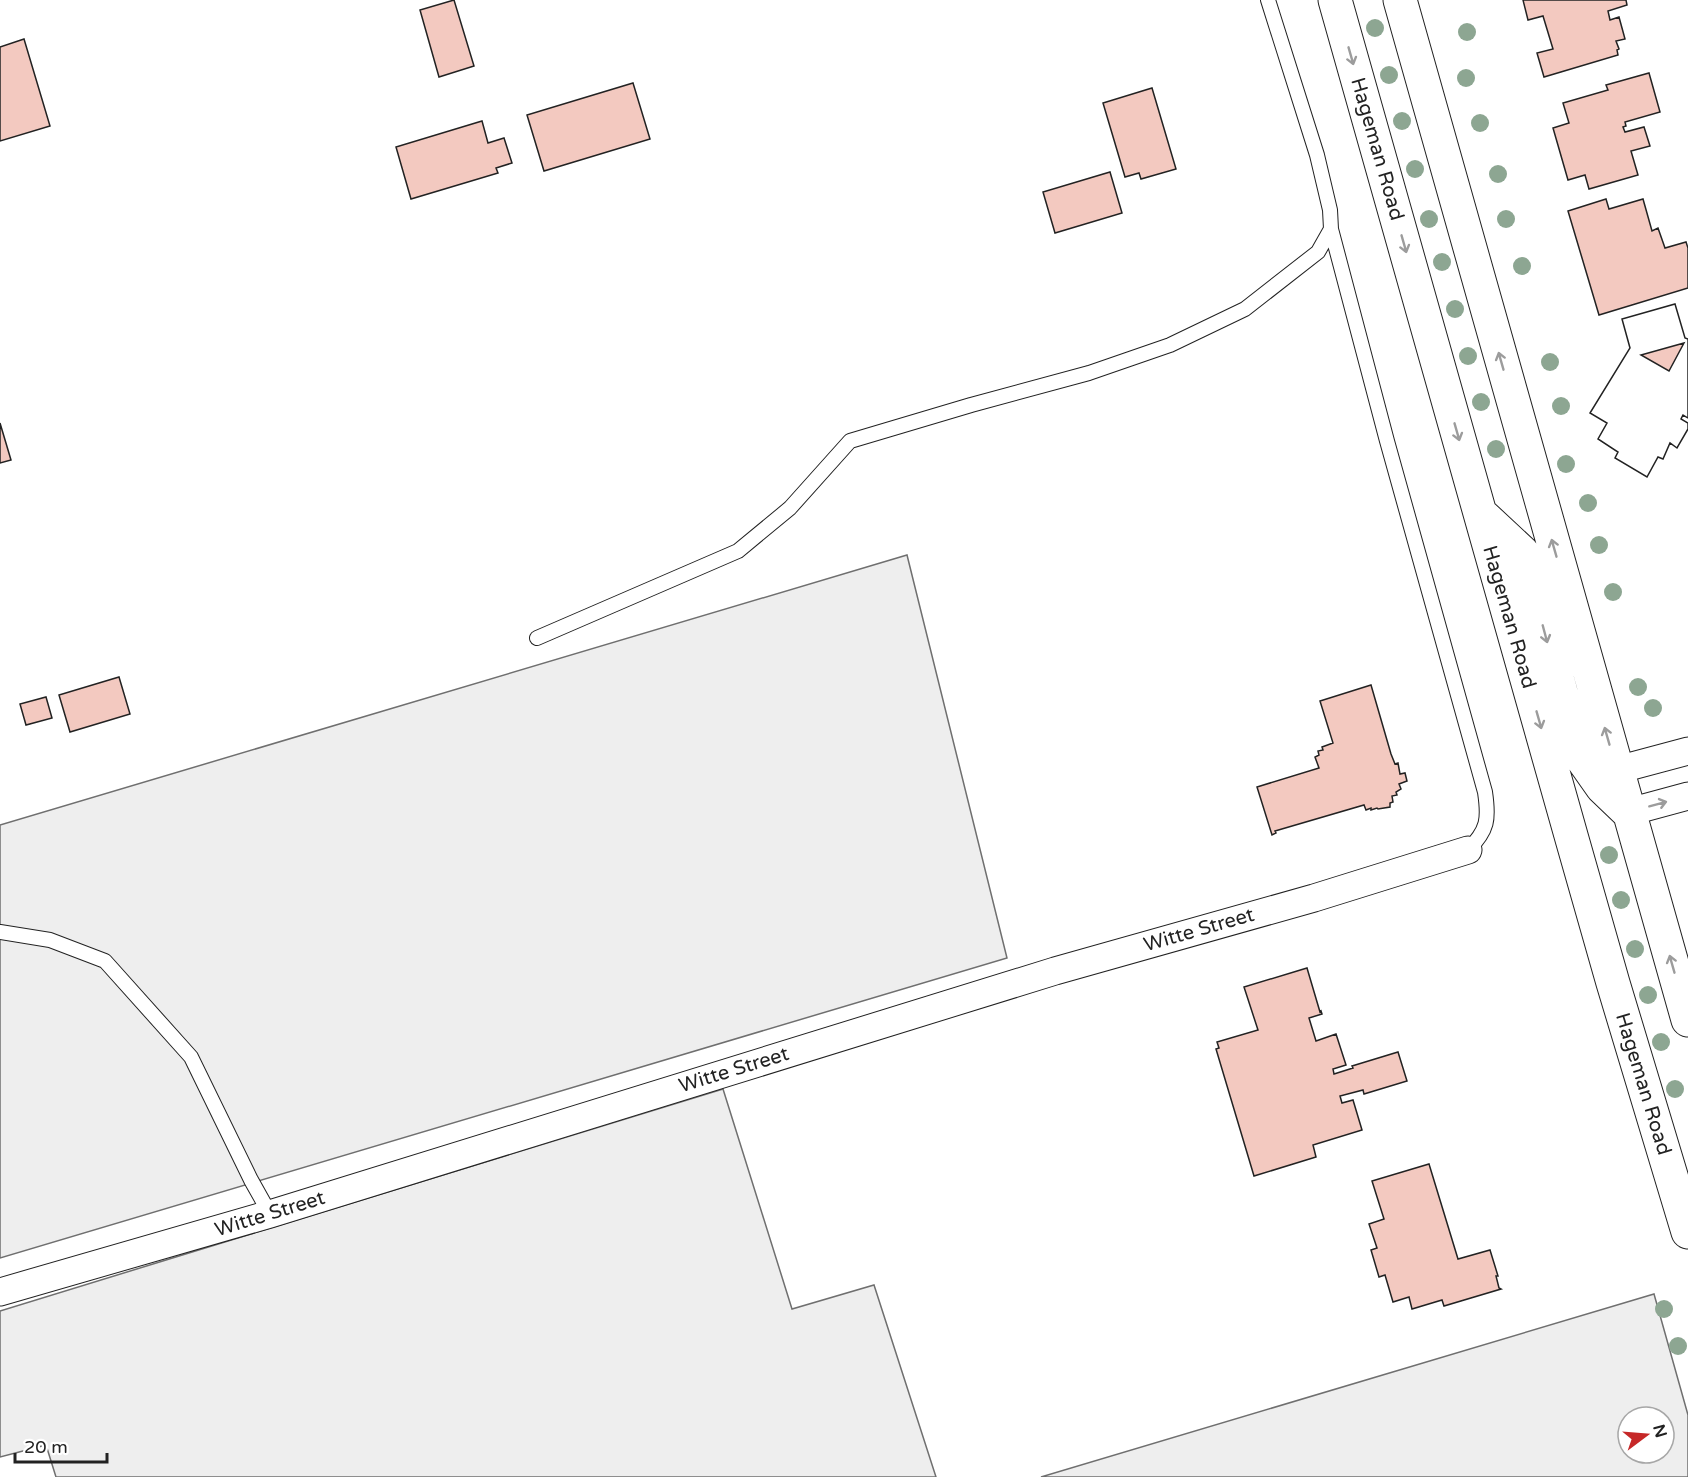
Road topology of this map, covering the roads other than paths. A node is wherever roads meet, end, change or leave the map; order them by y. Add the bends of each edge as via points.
1 (1268, 0) edge
2 (1335, 0) edge
3 (1400, 0) edge
4 (1331, 229) junction
5 (1480, 513) junction
6 (537, 638) dead end
7 (1688, 751) edge
8 (1617, 770) junction
9 (1688, 796) edge
10 (1629, 812) junction
11 (1468, 850) joint
12 (0, 932) edge
13 (1688, 1020) edge
14 (270, 1214) junction
15 (1688, 1232) edge
16 (0, 1292) edge

1 - 4 lane via 1317,155
2 -> 5 main road, Hageman Road
8 -> 3 main road
4 - 6 lane via 1318,252 1245,309 1170,345 1089,373 850,441 790,508 738,551
4 - 11 lane via 1485,792 1488,813 1484,828 1479,840
5 -> 10 main road via 1523,553 1582,760 1602,788
5 -> 15 main road, Hageman Road
7 - 8 street
8 - 10 main road
10 -> 9 street
13 -> 10 main road
11 - 14 street, Witte Street via 1055,971
12 - 14 lane via 50,940 105,961 191,1057
14 - 16 street, Witte Street

